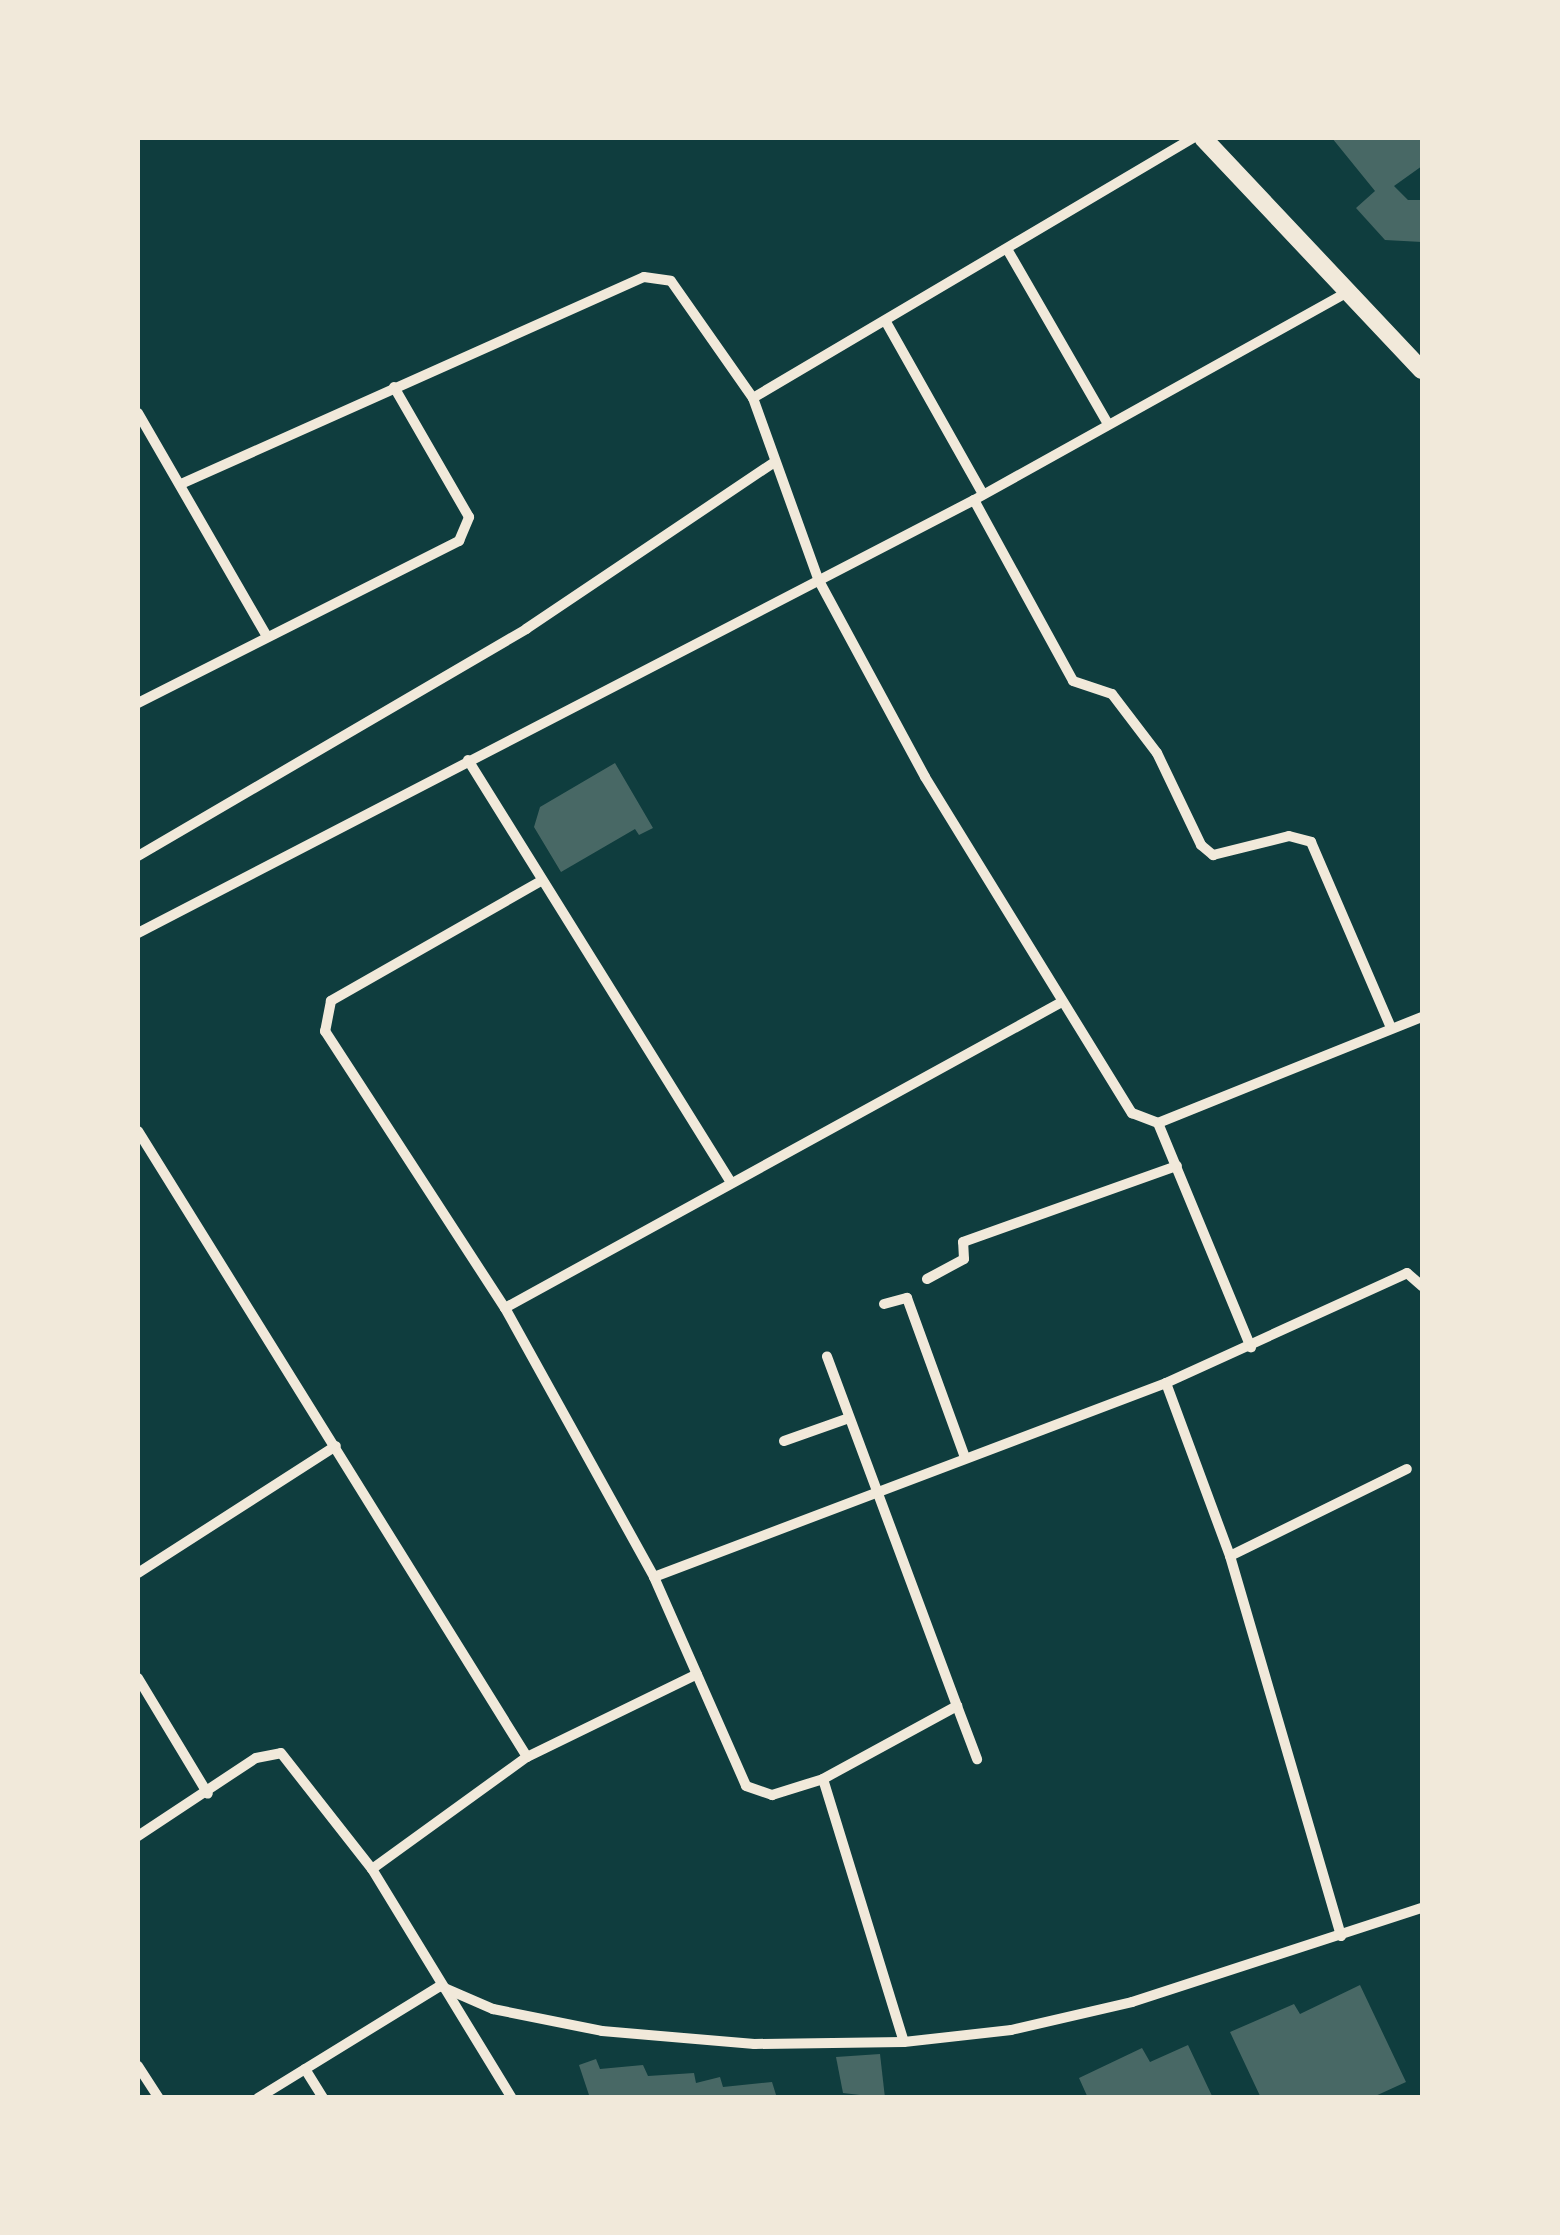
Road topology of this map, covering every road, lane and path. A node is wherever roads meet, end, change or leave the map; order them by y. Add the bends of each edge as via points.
1 (1193, 138) edge
2 (1203, 138) edge
3 (1007, 249) junction
4 (1350, 291) junction
5 (886, 322) junction
6 (1422, 370) edge
7 (394, 387) junction
8 (753, 398) junction
9 (138, 413) edge
10 (1108, 424) junction
11 (773, 463) junction
12 (181, 484) junction
13 (978, 497) junction
14 (818, 579) junction
15 (266, 636) junction
16 (138, 704) edge
17 (468, 760) junction
18 (138, 856) edge
19 (541, 881) junction
20 (138, 933) edge
21 (1060, 1004) junction
22 (1422, 1016) edge
23 (1390, 1028) junction
24 (1158, 1122) junction
25 (138, 1131) edge
26 (1177, 1166) junction
27 (729, 1180) junction
28 (926, 1279) dead end
29 (1422, 1286) edge
30 (884, 1304) dead end
31 (504, 1308) junction
32 (1251, 1346) junction
33 (828, 1356) dead end
34 (1166, 1382) junction
35 (849, 1418) junction
36 (784, 1441) dead end
37 (336, 1446) junction
38 (964, 1455) junction
39 (1408, 1469) dead end
40 (873, 1489) junction
41 (1230, 1556) junction
42 (138, 1573) edge
43 (654, 1577) junction
44 (698, 1674) junction
45 (138, 1678) edge
46 (957, 1706) junction
47 (528, 1757) junction
48 (977, 1759) dead end
49 (823, 1779) junction
50 (208, 1794) junction
51 (138, 1836) edge
52 (372, 1869) junction
53 (1422, 1908) edge
54 (1341, 1936) junction
55 (440, 1986) junction
56 (904, 2042) junction
57 (138, 2066) edge
58 (304, 2069) junction
59 (160, 2098) edge
60 (258, 2098) edge
61 (323, 2098) edge
62 (512, 2098) edge

1 - 3 street
2 - 4 main road
3 - 5 street
3 - 10 street
4 - 6 main road
4 - 10 street
5 - 8 street
5 - 13 street
7 - 8 street via 644,277 671,281
7 - 12 street
7 - 15 street via 469,517 459,541
8 - 11 street
9 - 12 street
10 - 13 street
11 - 14 street
11 - 18 street via 526,630
12 - 15 street
13 - 14 street
13 - 23 street via 1073,681 1112,694 1157,753 1201,846 1213,856 1289,836 1310,842
14 - 17 street
14 - 21 street
15 - 16 street
17 - 19 street
17 - 20 street
19 - 27 street
19 - 31 street via 331,1001 325,1032
21 - 24 street via 1132,1113
21 - 27 street
22 - 23 street
23 - 24 street
24 - 26 street
25 - 37 street
26 - 28 street via 963,1242 964,1259
26 - 32 street
27 - 31 street
29 - 32 street via 1407,1274
30 - 38 street via 907,1298
31 - 43 street
32 - 34 street
33 - 35 street
34 - 38 street
34 - 41 street
35 - 36 street
35 - 40 street
37 - 42 street
37 - 47 street
38 - 40 street
39 - 41 street
40 - 43 street
40 - 46 street
41 - 54 street
43 - 44 street
44 - 47 street
44 - 49 street via 746,1786 772,1795
45 - 50 street
46 - 48 street
46 - 49 street
47 - 52 street
49 - 56 street
50 - 51 street
50 - 52 street via 256,1758 281,1753
52 - 55 street
53 - 54 street
54 - 56 street via 1074,2017
55 - 56 street via 493,2008 602,2032 820,2047
55 - 58 street
55 - 62 street
57 - 59 street
58 - 60 street
58 - 61 street

